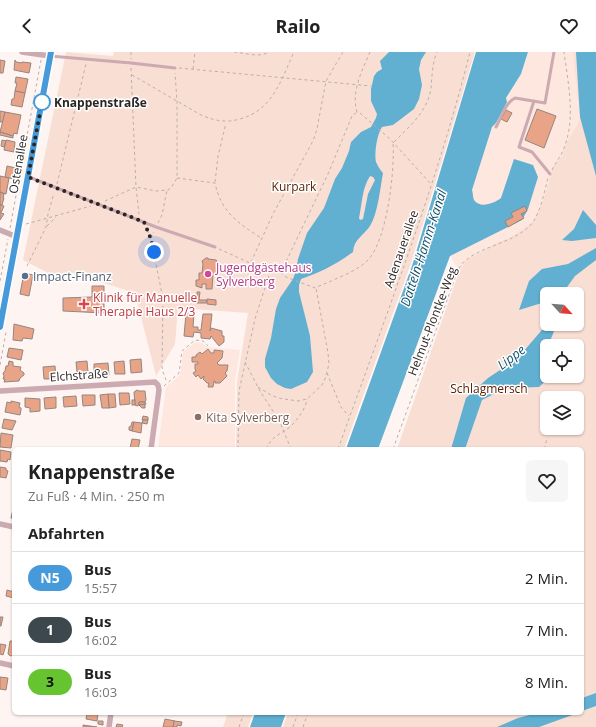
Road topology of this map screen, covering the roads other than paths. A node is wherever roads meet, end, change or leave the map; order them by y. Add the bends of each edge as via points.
1 (22, 52) edge
2 (554, 52) edge
3 (51, 54) edge
4 (175, 68) road end
5 (534, 101) junction
6 (496, 127) dead end
7 (550, 174) road end
8 (28, 177) junction
9 (0, 230) edge
10 (17, 237) junction
11 (214, 247) road end
12 (0, 327) edge
13 (0, 391) edge
14 (151, 447) edge
15 (0, 524) edge
16 (12, 527) edge
17 (0, 663) edge
18 (12, 666) edge
19 (111, 715) edge
20 (109, 727) edge

1 - 3 street
2 - 5 lane via 545,103
3 - 4 lane
3 - 8 main road, Ostenallee
5 - 6 lane via 520,98 511,100
5 - 7 lane via 519,147 532,152
8 - 10 main road, Ostenallee
8 - 11 lane
9 - 10 street
10 - 12 main road, Ostenallee
13 - 14 street, Elchstraße via 155,382 159,388
15 - 16 street
17 - 18 street
19 - 20 street

